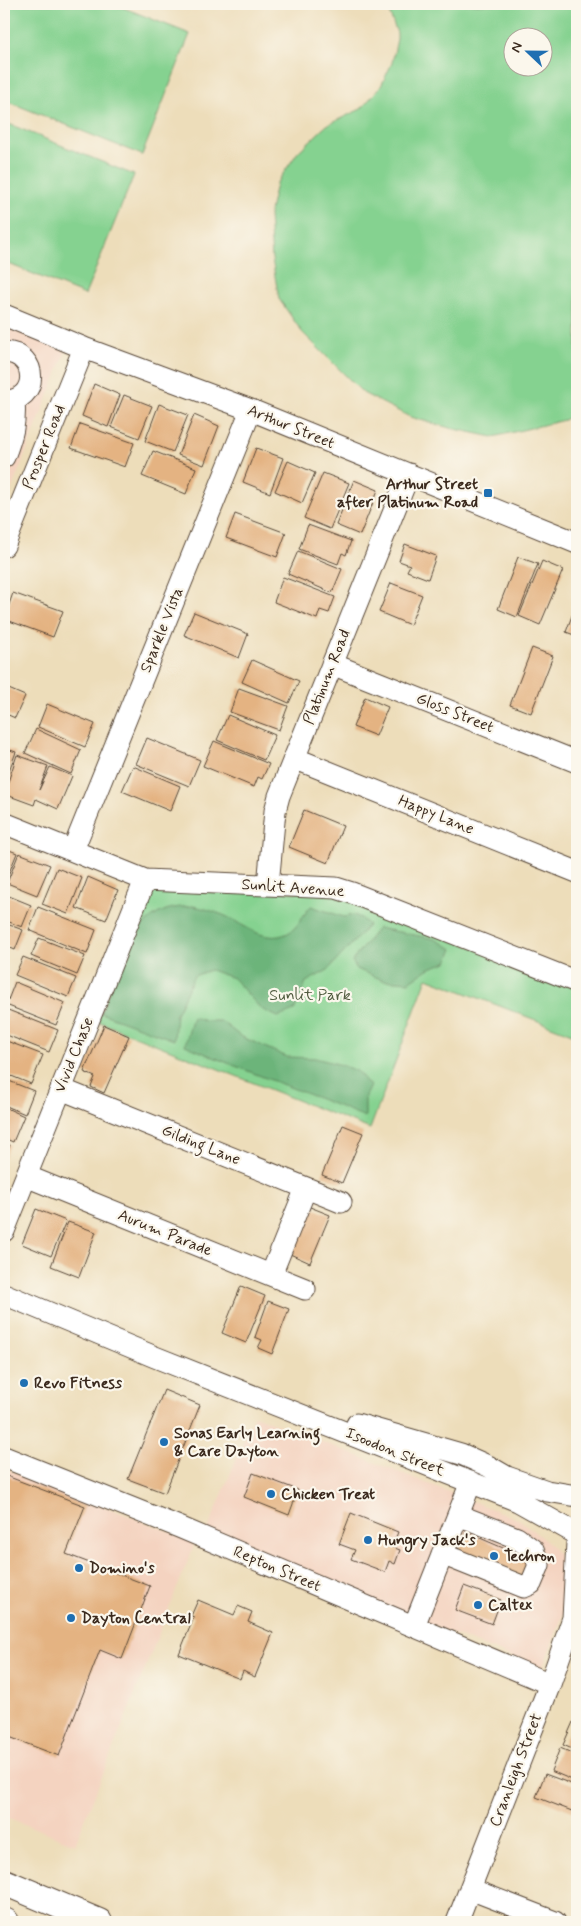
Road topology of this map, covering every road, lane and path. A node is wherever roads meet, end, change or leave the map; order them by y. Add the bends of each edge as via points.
1 (4, 315) edge
2 (84, 348) junction
3 (4, 352) edge
4 (9, 401) edge
5 (251, 410) junction
6 (4, 457) edge
7 (409, 474) junction
8 (577, 543) edge
9 (4, 546) edge
10 (332, 664) junction
11 (294, 758) junction
12 (577, 762) edge
13 (4, 822) edge
14 (73, 850) junction
15 (577, 872) edge
16 (145, 880) junction
17 (268, 885) junction
18 (577, 982) edge
19 (61, 1089) junction
20 (26, 1176) junction
21 (306, 1188) junction
22 (340, 1202) dead end
23 (4, 1231) edge
24 (271, 1275) junction
25 (305, 1289) dead end
26 (4, 1294) edge
27 (155, 1357) junction
28 (4, 1457) edge
29 (471, 1482) junction
30 (577, 1496) edge
31 (577, 1509) edge
32 (458, 1515) junction
33 (576, 1538) edge
34 (442, 1554) junction
35 (575, 1614) edge
36 (414, 1626) junction
37 (550, 1684) junction
38 (4, 1882) edge
39 (470, 1888) junction
40 (99, 1922) edge
41 (457, 1922) edge
42 (555, 1922) edge

1 - 2 street, Arthur Street
2 - 5 street, Arthur Street
2 - 9 street, Prosper Road
3 - 4 street via 24,360 31,375 27,390 21,397
4 - 6 street via 16,418
5 - 7 street, Arthur Street
5 - 14 street, Sparkle Vista
7 - 8 street, Arthur Street
7 - 10 street, Platinum Road
10 - 11 street, Platinum Road
10 - 12 street, Gloss Street
11 - 15 street, Happy Lane
11 - 17 street, Platinum Road via 275,811
13 - 14 street, Sunlit Avenue
14 - 16 street, Sunlit Avenue
16 - 17 street, Sunlit Avenue
16 - 19 street, Vivid Chase
17 - 18 street, Sunlit Avenue via 336,888 352,893
19 - 20 street, Vivid Chase
19 - 21 street, Gilding Lane
20 - 23 street, Vivid Chase
20 - 24 street, Aurum Parade
21 - 22 street, Gilding Lane
21 - 24 street
24 - 25 street, Aurum Parade
26 - 27 street, Isoodon Street
27 - 29 street, Isoodon Street
27 - 30 street, Isoodon Street via 271,1388 340,1420 461,1454 507,1477 547,1491
28 - 36 street, Repton Street
29 - 32 street
29 - 33 street, Isoodon Street via 518,1501
31 - 33 street via 573,1522
32 - 34 street
32 - 34 street via 517,1538 533,1550 539,1565 531,1584 524,1586
33 - 35 street, Cranleigh Street
34 - 36 street
35 - 37 street, Cranleigh Street
36 - 37 street, Repton Street
37 - 39 street, Cranleigh Street
38 - 40 main road
39 - 41 street, Cranleigh Street
39 - 42 street

